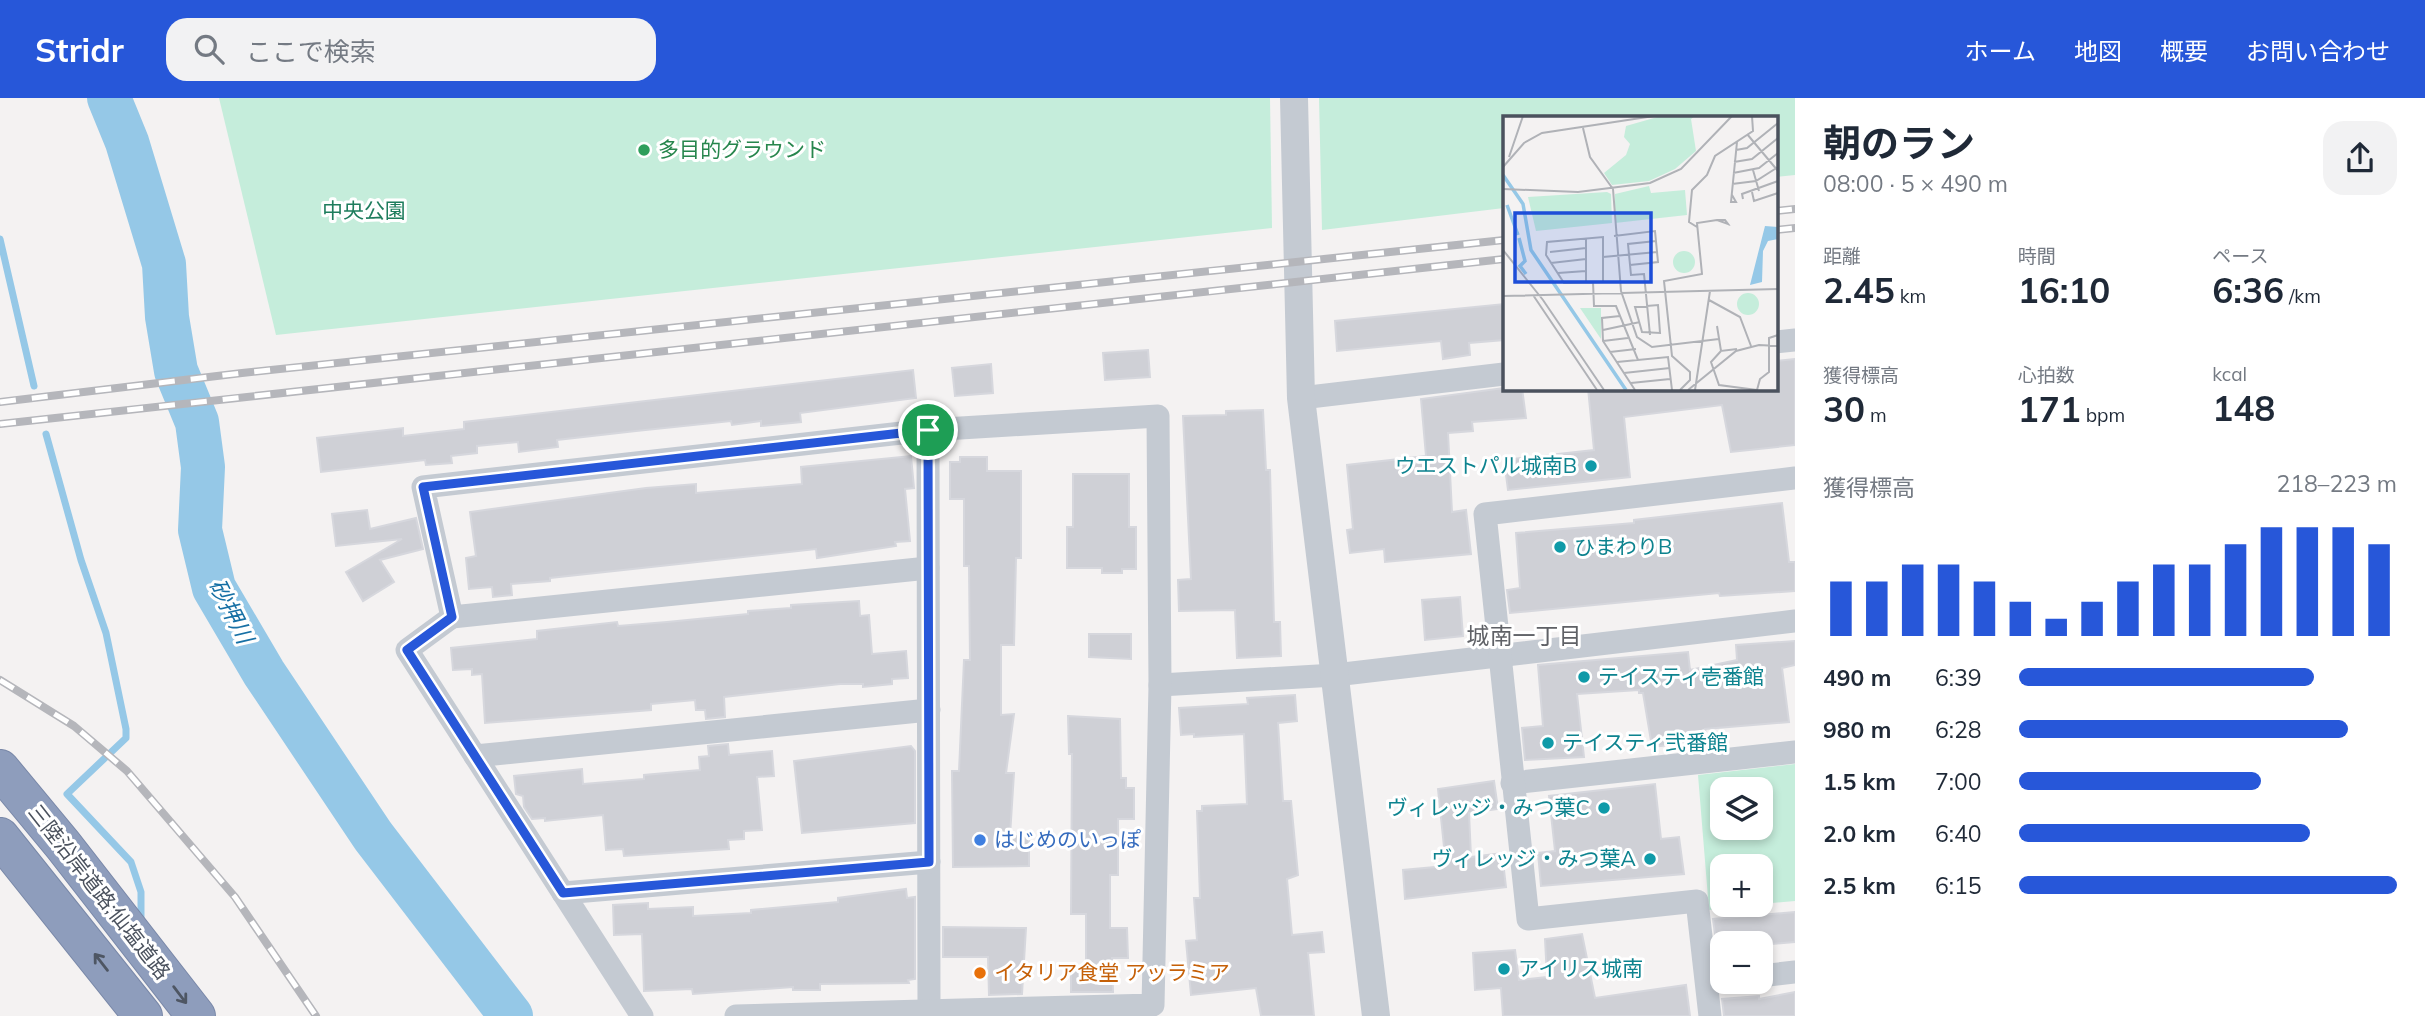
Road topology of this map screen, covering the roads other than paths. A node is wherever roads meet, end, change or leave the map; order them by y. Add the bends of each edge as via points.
1 (1294, 98) edge
2 (1503, 374) edge
3 (1301, 398) junction
4 (928, 430) junction
5 (1795, 478) edge
6 (928, 568) junction
7 (452, 617) junction
8 (1795, 621) edge
9 (1498, 656) junction
10 (1335, 675) junction
11 (1160, 685) junction
12 (929, 710) junction
13 (1795, 752) edge
14 (475, 756) junction
15 (3, 772) edge
16 (1512, 783) junction
17 (0, 836) edge
18 (929, 862) junction
19 (563, 893) junction
20 (1710, 962) edge
21 (1795, 972) edge
22 (1773, 975) edge
23 (1713, 994) edge
24 (929, 1011) junction
25 (1030, 1012) edge
26 (143, 1016) edge
27 (196, 1016) edge
28 (642, 1016) edge
29 (737, 1016) edge
30 (1376, 1016) edge
31 (1710, 1016) edge

1 - 3 street
2 - 3 street
3 - 10 street
4 - 6 street
4 - 7 street via 423,487
4 - 11 street via 1158,416
5 - 9 street via 1485,514
6 - 7 street
6 - 12 street
7 - 14 street via 407,650
8 - 9 street
9 - 10 street
9 - 16 street
10 - 11 street
10 - 30 street
11 - 25 street via 1153,1005
12 - 14 street
12 - 18 street
13 - 16 street
14 - 19 street
15 -> 27 highway, 三陸沿岸道路;仙塩道路
16 - 20 street via 1528,919 1697,901
26 -> 17 highway, 三陸沿岸道路;仙塩道路
18 - 19 street
18 - 24 street
19 - 28 street
21 - 22 street
23 - 31 street
24 - 25 street
24 - 29 street

